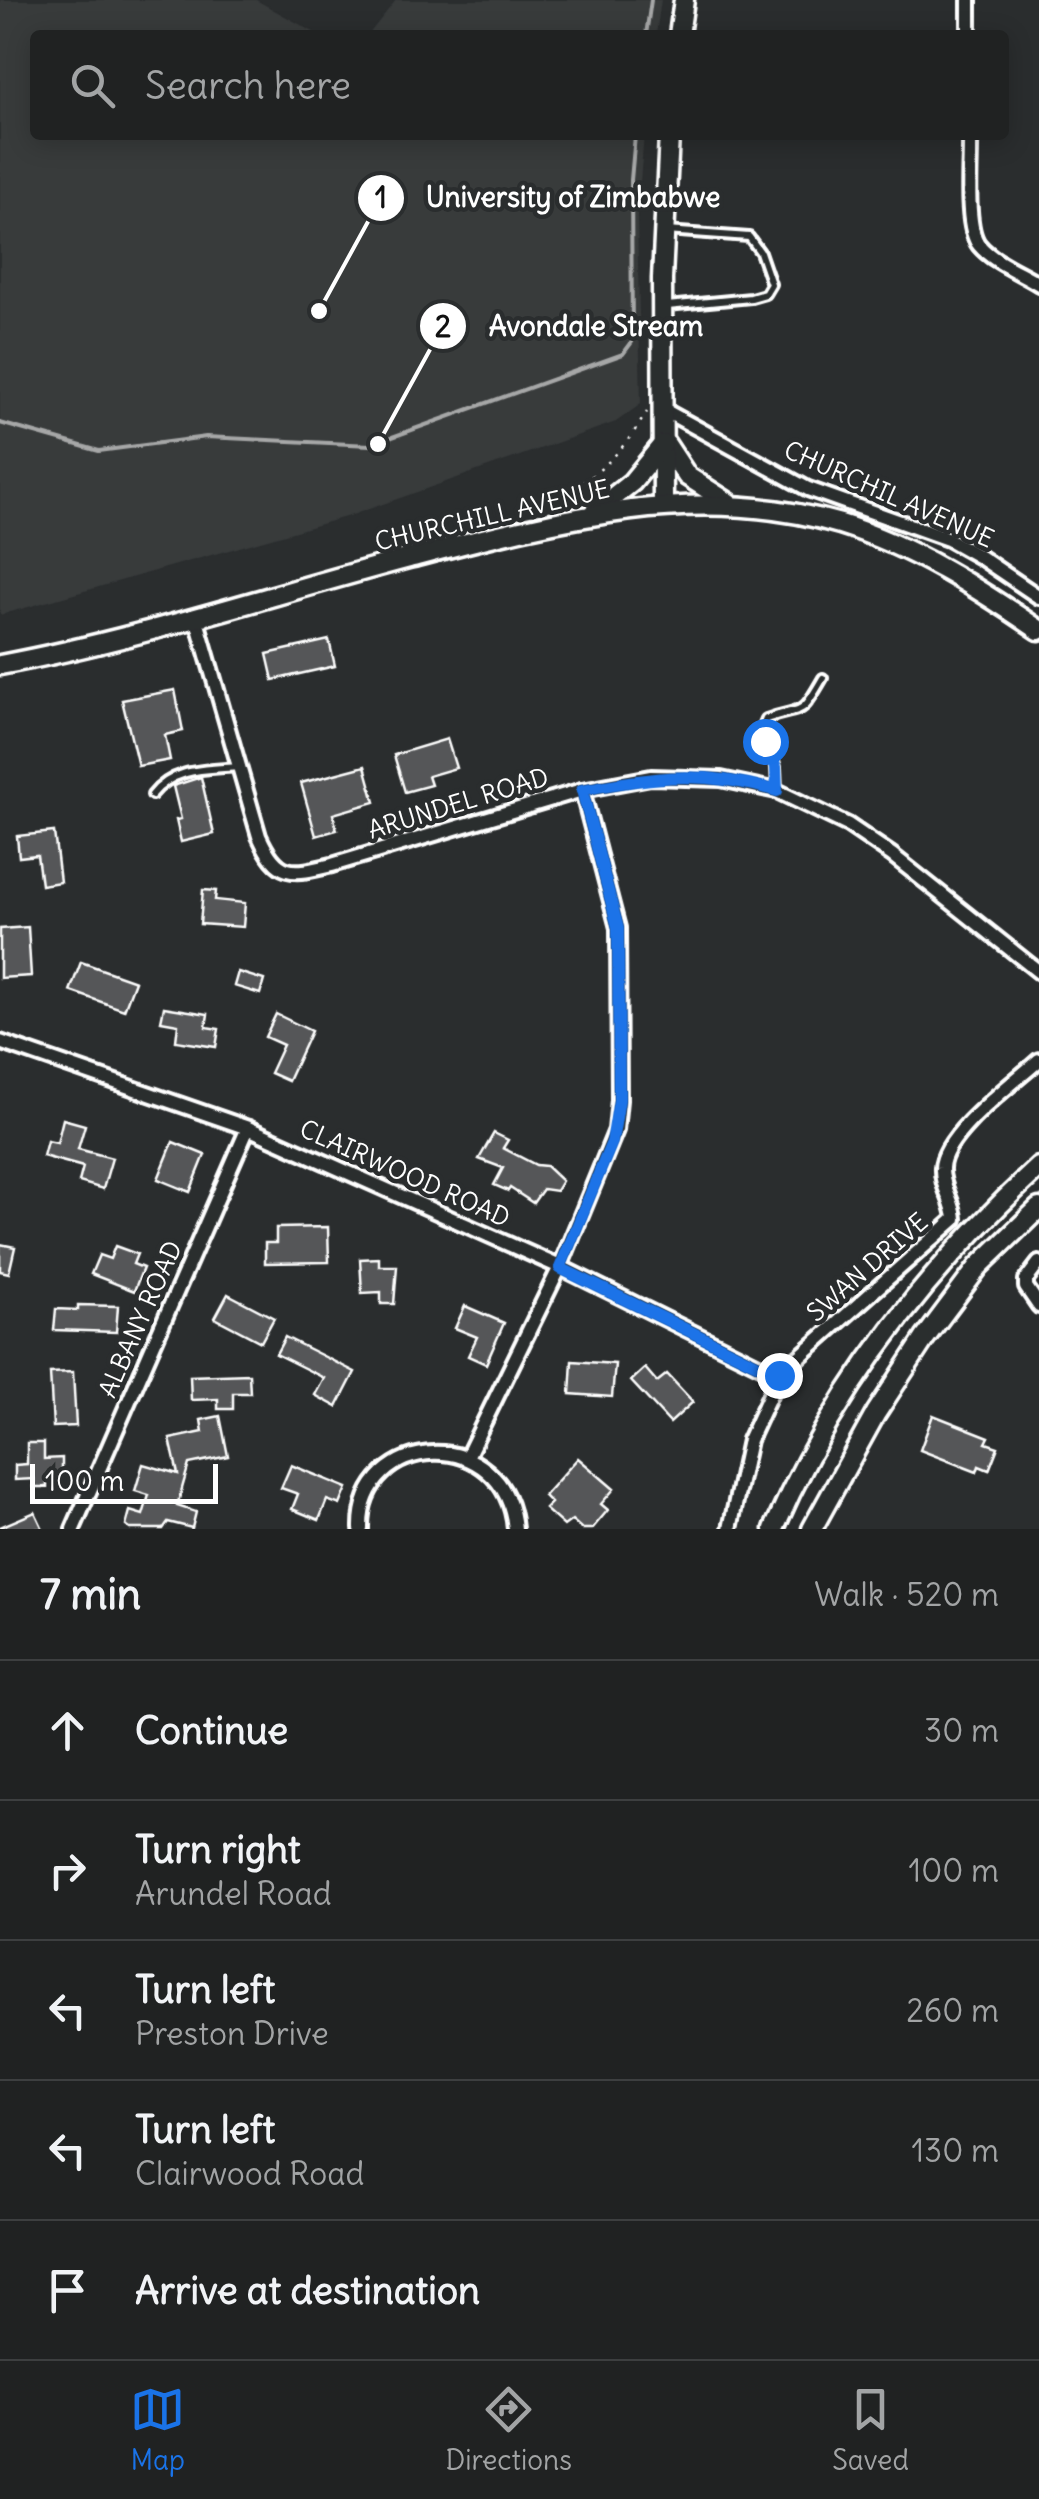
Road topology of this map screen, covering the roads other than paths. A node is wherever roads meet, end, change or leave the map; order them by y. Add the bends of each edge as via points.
1 (684, 0) edge
2 (968, 0) edge
3 (681, 30) edge
4 (969, 30) edge
5 (669, 140) edge
6 (970, 140) edge
7 (665, 231) junction
8 (1039, 284) edge
9 (663, 306) junction
10 (657, 409) junction
11 (664, 441) junction
12 (663, 505) junction
13 (735, 507) junction
14 (592, 513) junction
15 (1039, 597) edge
16 (196, 617) junction
17 (1039, 630) edge
18 (0, 665) edge
19 (823, 678) dead end
20 (240, 767) junction
21 (582, 790) junction
22 (777, 791) junction
23 (152, 795) dead end
24 (1039, 972) edge
25 (0, 1042) edge
26 (1039, 1060) edge
27 (248, 1128) junction
28 (1039, 1167) edge
29 (1039, 1208) edge
30 (1039, 1263) edge
31 (560, 1268) junction
32 (1039, 1306) edge
33 (779, 1375) junction
34 (467, 1457) junction
35 (73, 1529) edge
36 (362, 1529) edge
37 (515, 1529) edge
38 (730, 1529) edge
39 (774, 1529) edge
40 (812, 1529) edge

1 - 3 main road
2 - 4 street
5 - 7 main road
6 - 8 street via 975,239
7 - 9 main road
7 - 9 lane via 749,237 771,284 752,298
9 - 10 main road
10 - 11 main road
10 - 15 street, CHURCHIL AVENUE via 808,489 948,539
11 - 12 main road
11 - 13 main road via 687,476
11 - 14 main road via 632,482
12 - 13 main road, CHURCHILL AVENUE
12 - 14 main road, CHURCHILL AVENUE
13 - 17 main road, CHURCHILL AVENUE via 838,524 906,549
14 - 16 main road, CHURCHILL AVENUE
16 - 18 main road, CHURCHILL AVENUE
16 - 20 street, ARUNDEL ROAD
19 - 22 lane via 799,712 766,718
20 - 21 street, ARUNDEL ROAD via 271,861 294,872
20 - 23 lane via 182,773
21 - 22 street, ARUNDEL ROAD via 690,776
21 - 31 street via 618,928 619,1100 612,1142
22 - 24 street, ARUNDEL ROAD via 892,855
25 - 27 street, CLAIRWOOD ROAD
26 - 33 street, SWAN DRIVE via 944,1154 943,1186 955,1220
27 - 31 street, CLAIRWOOD ROAD
27 - 35 street, ALBANY ROAD
28 - 39 main road via 896,1321 821,1436
29 - 40 main road via 979,1266 925,1338
30 - 32 street via 1026,1287
31 - 33 street, CLAIRWOOD ROAD
31 - 34 street
33 - 38 street, SWAN DRIVE via 749,1440
34 - 36 street via 420,1454 397,1463 366,1499
34 - 37 street via 504,1488

